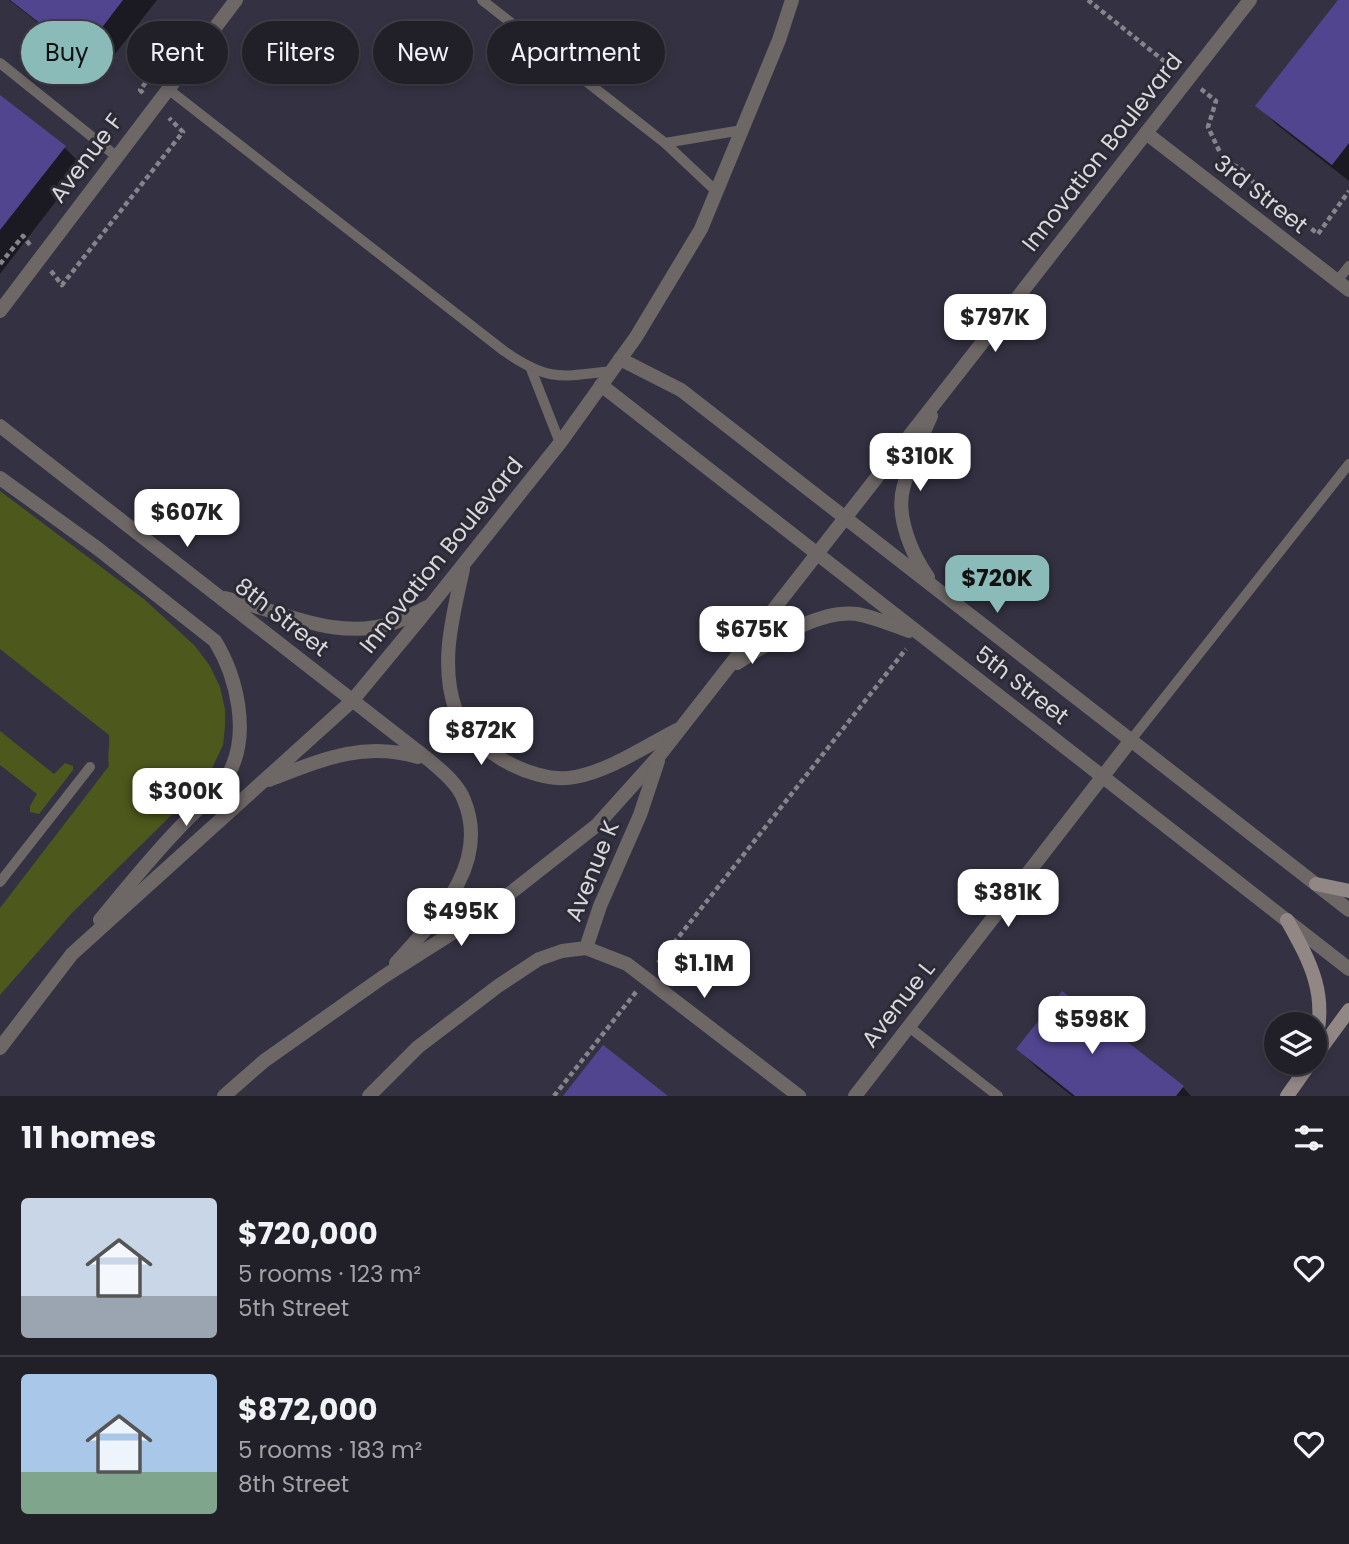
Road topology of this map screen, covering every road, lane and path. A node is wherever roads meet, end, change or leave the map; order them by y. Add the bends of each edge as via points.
1 (236, 0) edge
2 (482, 0) edge
3 (792, 0) edge
4 (1087, 0) edge
5 (1250, 0) edge
6 (0, 63) edge
7 (1188, 79) junction
8 (168, 89) junction
9 (742, 130) junction
10 (1146, 133) junction
11 (665, 143) junction
12 (116, 156) junction
13 (716, 191) junction
14 (1349, 191) edge
15 (1349, 266) edge
16 (1337, 281) junction
17 (1349, 290) edge
18 (0, 311) edge
19 (616, 365) junction
20 (531, 369) junction
21 (601, 386) junction
22 (939, 398) junction
23 (0, 426) edge
24 (560, 443) junction
25 (1349, 464) edge
26 (0, 478) edge
27 (845, 519) junction
28 (817, 555) junction
29 (464, 564) junction
30 (936, 590) junction
31 (220, 597) junction
32 (432, 605) junction
33 (915, 638) junction
34 (727, 669) junction
35 (352, 701) junction
36 (681, 728) junction
37 (1131, 740) junction
38 (659, 756) junction
39 (429, 760) junction
40 (90, 767) dead end
41 (1104, 778) junction
42 (262, 783) junction
43 (0, 883) edge
44 (1316, 884) junction
45 (1349, 891) edge
46 (1349, 910) edge
47 (1287, 920) junction
48 (586, 948) junction
49 (72, 954) junction
50 (658, 963) dead end
51 (1349, 969) edge
52 (383, 977) junction
53 (643, 983) dead end
54 (1349, 1010) edge
55 (1320, 1012) edge
56 (909, 1027) junction
57 (1327, 1040) edge
58 (0, 1048) edge
59 (1302, 1075) edge
60 (223, 1096) edge
61 (369, 1096) edge
62 (554, 1096) edge
63 (799, 1096) edge
64 (855, 1096) edge
65 (998, 1096) edge
66 (1287, 1096) edge

1 - 8 street, Avenue F
2 - 11 lane
3 - 9 street, Innovation Boulevard
4 - 7 path
5 - 7 street, Innovation Boulevard
6 - 12 lane
7 - 10 street, Innovation Boulevard
7 - 14 path via 1216,101 1208,127 1224,161 1318,233
8 - 12 street, Avenue F
8 - 20 lane
9 - 11 lane
9 - 13 street, Innovation Boulevard
10 - 16 street, 3rd Street
10 - 22 street, Innovation Boulevard
11 - 13 lane
12 - 18 street, Avenue F
13 - 19 street, Innovation Boulevard via 701,229
15 - 16 lane
16 - 17 street, 3rd Street
19 - 20 lane via 561,377
19 - 21 street, Innovation Boulevard
19 - 27 street, 5th Street via 681,390
20 - 24 lane
21 - 24 street, Innovation Boulevard
21 - 28 street, 5th Street
22 - 27 street, Innovation Boulevard
22 - 30 street via 902,491 905,530 916,560
23 - 31 street, 8th Street
24 - 29 street, Innovation Boulevard
25 - 37 lane
26 - 49 street via 215,641 232,678 238,711 240,735 228,775
27 - 28 street, Innovation Boulevard
27 - 30 street, 5th Street
28 - 33 street, 5th Street
28 - 34 street, Innovation Boulevard
29 - 32 street, Innovation Boulevard
29 - 36 street via 449,631 451,698 461,726 487,750 515,767 571,778 600,771
30 - 37 street, 5th Street
31 - 32 street via 312,625 349,629 392,623
31 - 35 street, 8th Street
32 - 35 street, Innovation Boulevard
33 - 34 street via 856,614 825,616 775,639
33 - 41 street, 5th Street
33 - 50 path
34 - 36 street, Innovation Boulevard
35 - 39 street, 8th Street
35 - 42 street, Innovation Boulevard
36 - 38 street, Innovation Boulevard
37 - 41 street, Avenue L
37 - 44 street, 5th Street
38 - 48 street, Avenue K
38 - 52 street, Innovation Boulevard via 597,825 490,909
39 - 42 street via 394,750 352,751
39 - 52 street, 8th Street via 464,798 472,827 468,860 443,911
40 - 43 lane
41 - 47 street, 5th Street
41 - 56 street, Avenue L
42 - 49 street, Innovation Boulevard
44 - 45 street
44 - 46 street, 5th Street
47 - 51 street, 5th Street
47 - 55 street via 1314,974
48 - 61 street, Avenue K via 539,959 498,986 418,1047
48 - 63 street via 628,964
49 - 58 street, Innovation Boulevard
52 - 60 street, Innovation Boulevard via 264,1061
53 - 62 path
54 - 57 street
56 - 64 street, Avenue L
56 - 65 lane
59 - 66 street

